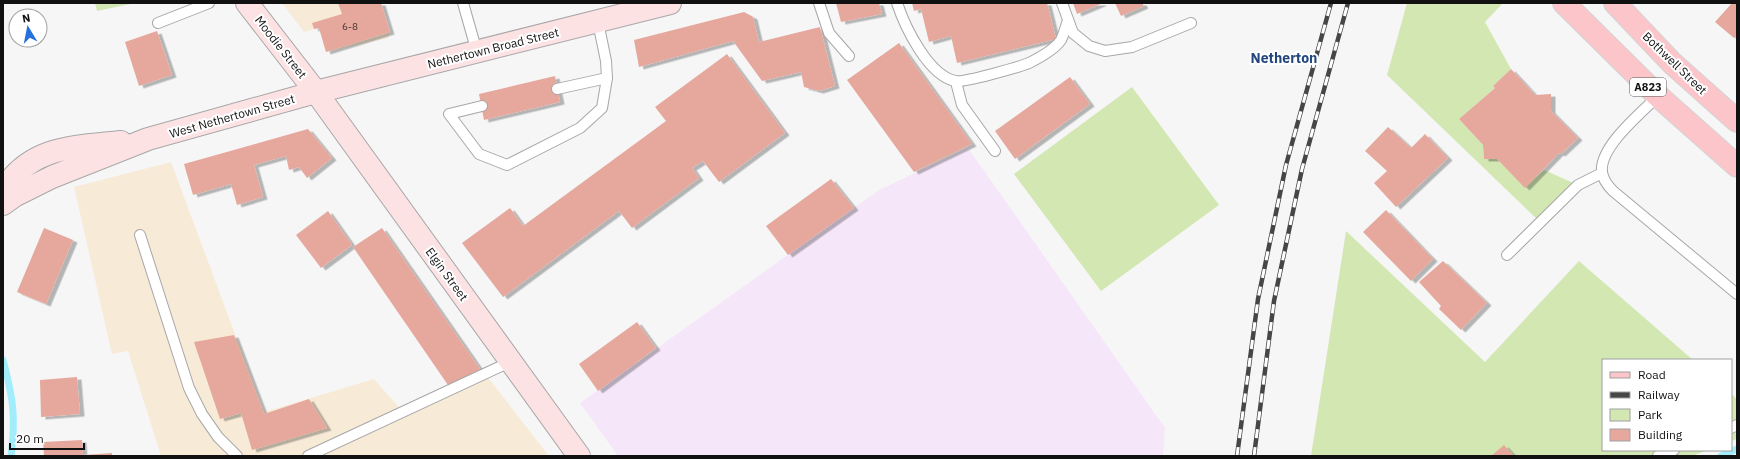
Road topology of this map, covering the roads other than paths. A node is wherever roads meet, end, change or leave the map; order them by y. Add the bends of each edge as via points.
1 (209, 3) edge
2 (247, 3) edge
3 (463, 3) edge
4 (670, 3) edge
5 (819, 3) edge
6 (897, 3) edge
7 (1062, 3) edge
8 (1564, 3) edge
9 (1615, 3) edge
10 (1068, 20) junction
11 (598, 22) junction
12 (158, 23) dead end
13 (1191, 23) dead end
14 (477, 52) junction
15 (849, 56) dead end
16 (606, 78) junction
17 (956, 82) junction
18 (557, 89) dead end
19 (316, 92) junction
20 (1658, 96) junction
21 (482, 106) dead end
22 (1737, 121) edge
23 (995, 151) dead end
24 (1737, 166) edge
25 (1602, 173) junction
26 (5, 194) edge
27 (140, 235) dead end
28 (1506, 255) dead end
29 (1737, 294) edge
30 (510, 362) junction
31 (1671, 451) edge
32 (237, 456) edge
33 (308, 456) edge
34 (578, 456) edge
35 (1658, 456) edge

1 - 12 lane
2 - 19 main road, Moodie Street
3 - 14 lane
4 - 11 main road, Nethertown Broad Street
5 - 15 lane via 829,33
6 - 17 lane via 902,19 930,64
7 - 10 lane
8 - 20 main road, A823
9 - 22 main road, Bothwell Street / A823 via 1672,63
10 - 13 lane via 1073,33 1088,46 1105,51 1132,47
10 - 17 lane via 1061,40 1028,63
11 - 14 main road, Nethertown Broad Street
11 - 16 lane via 606,61
14 - 19 main road, Nethertown Broad Street
16 - 18 lane
16 - 21 lane via 602,108 580,128 507,165 479,154 450,114
17 - 23 lane via 962,105
19 - 26 main road, West Nethertown Street via 148,139 53,151 33,160 20,170 10,180
19 - 30 main road, Elgin Street
20 - 24 main road, A823
20 - 25 lane via 1607,150 1602,161
25 - 28 lane via 1578,185
25 - 29 lane via 1613,191
27 - 32 lane via 189,388 202,414 218,437
30 - 33 lane
30 - 34 main road, Elgin Street
31 - 35 lane

